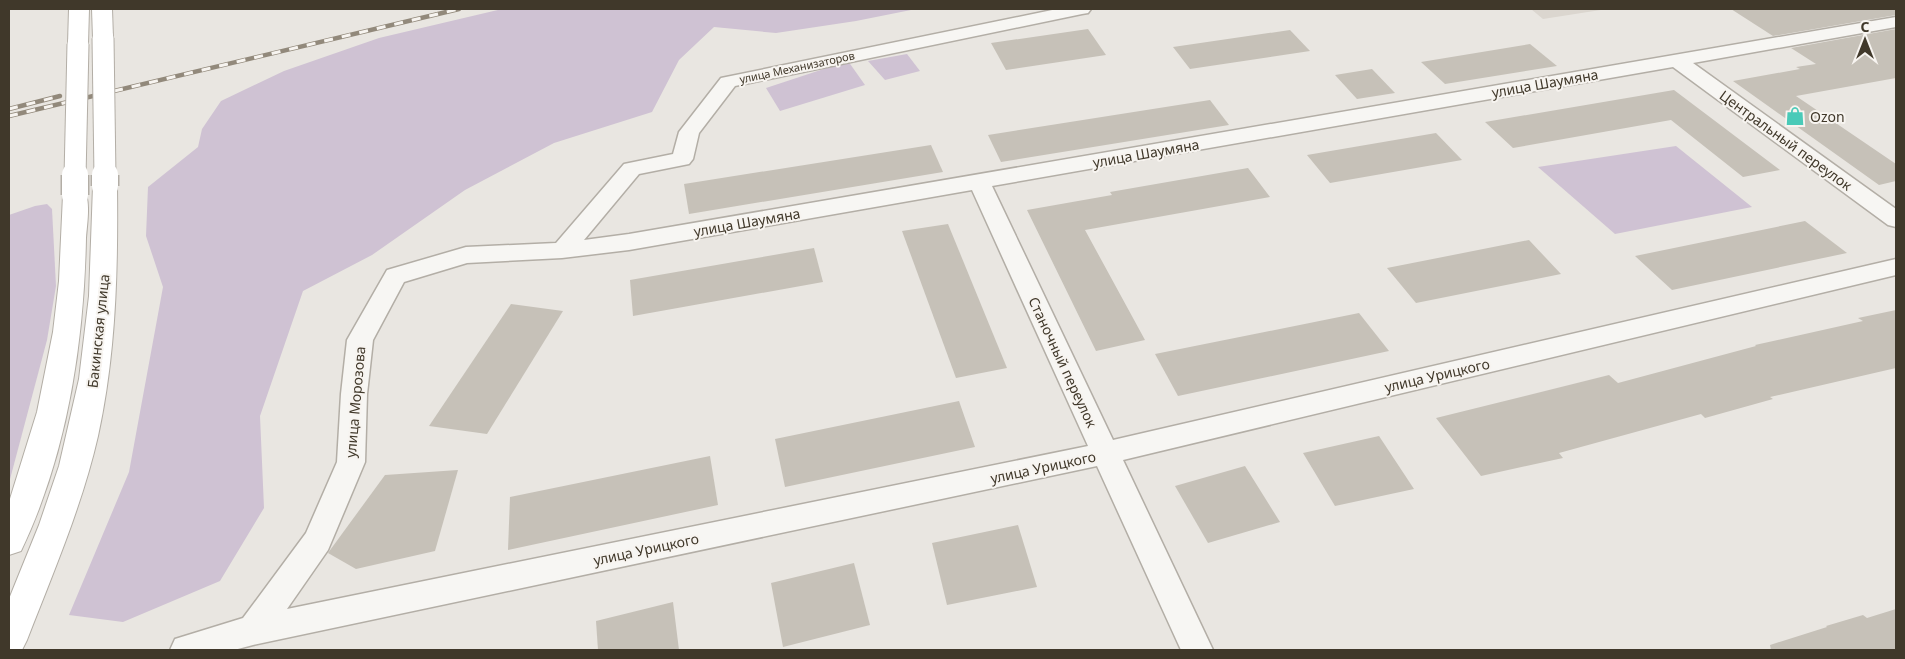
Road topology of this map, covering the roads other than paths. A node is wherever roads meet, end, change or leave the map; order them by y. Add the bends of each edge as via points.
1 (79, 9) edge
2 (102, 9) edge
3 (1082, 9) edge
4 (1896, 22) edge
5 (1676, 60) junction
6 (980, 182) junction
7 (1896, 220) edge
8 (562, 250) junction
9 (1896, 267) edge
10 (396, 276) joint
11 (1106, 454) junction
12 (9, 542) edge
13 (253, 630) junction
14 (9, 640) edge
15 (186, 650) edge
16 (1197, 650) edge

1 - 12 main road, bridge via 76,195 67,332 54,407
2 - 14 main road, Бакинская улица, bridge via 105,270 89,407 54,528
3 - 8 street, улица Механизаторов via 728,82 689,132 682,159 632,169
4 - 5 street, улица Шаумяна
5 - 6 street, улица Шаумяна
5 - 7 street, Центральный переулок
6 - 8 street, улица Шаумяна via 629,242
6 - 11 street, Станочный переулок
8 - 10 street, улица Шаумяна via 466,255
9 - 11 street, улица Урицкого
10 - 13 street, улица Морозова via 360,340 351,462 317,541
11 - 13 street, улица Урицкого
11 - 16 street, Станочный переулок
13 - 15 street, улица Урицкого

